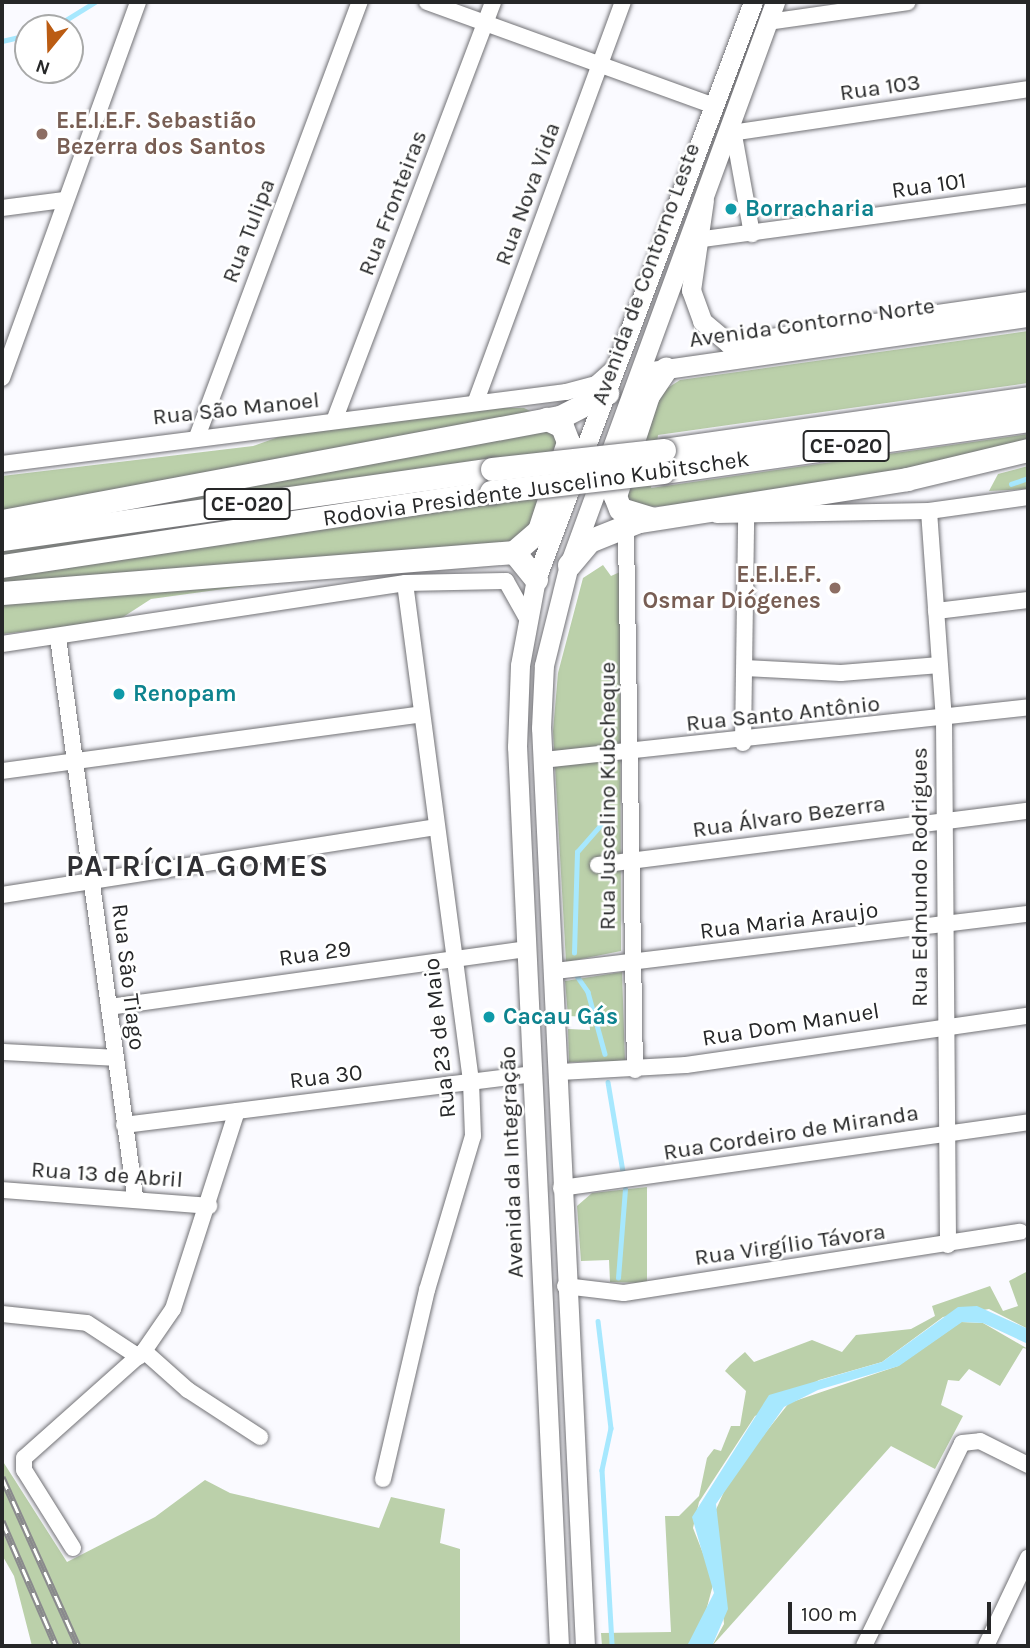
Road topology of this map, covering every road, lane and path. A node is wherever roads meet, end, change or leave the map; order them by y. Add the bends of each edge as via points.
1 (138, 2) edge
2 (360, 2) edge
3 (427, 2) edge
4 (493, 2) edge
5 (623, 2) edge
6 (753, 2) edge
7 (775, 2) edge
8 (908, 2) edge
9 (486, 21) junction
10 (768, 22) junction
11 (600, 65) junction
12 (1028, 89) edge
13 (711, 105) junction
14 (733, 126) junction
15 (705, 185) junction
16 (1028, 195) edge
17 (64, 200) junction
18 (2, 208) edge
19 (752, 234) junction
20 (703, 239) junction
21 (677, 258) junction
22 (697, 259) junction
23 (691, 290) junction
24 (1028, 301) edge
25 (1028, 317) edge
26 (9, 336) edge
27 (731, 351) junction
28 (619, 362) junction
29 (666, 368) junction
30 (635, 374) junction
31 (2, 378) edge
32 (607, 393) junction
33 (1028, 398) edge
34 (475, 401) junction
35 (547, 419) junction
36 (1028, 420) edge
37 (334, 421) junction
38 (590, 435) joint
39 (197, 437) junction
40 (1028, 450) edge
41 (664, 461) junction
42 (2, 464) edge
43 (492, 481) junction
44 (1028, 496) edge
45 (929, 510) junction
46 (691, 513) junction
47 (746, 518) junction
48 (2, 521) edge
49 (641, 521) junction
50 (2, 539) edge
51 (514, 552) junction
52 (569, 565) junction
53 (2, 566) edge
54 (536, 579) junction
55 (405, 583) junction
56 (2, 593) edge
57 (1028, 600) edge
58 (936, 611) junction
59 (528, 620) junction
60 (58, 638) junction
61 (2, 644) edge
62 (940, 665) junction
63 (745, 667) junction
64 (1028, 707) edge
65 (421, 714) junction
66 (944, 720) junction
67 (743, 743) junction
68 (633, 752) junction
69 (542, 760) junction
70 (74, 761) junction
71 (2, 771) edge
72 (1028, 811) edge
73 (943, 819) junction
74 (436, 827) junction
75 (632, 861) junction
76 (598, 865) dead end
77 (92, 881) junction
78 (2, 895) edge
79 (1028, 914) edge
80 (942, 925) junction
81 (527, 949) junction
82 (454, 957) junction
83 (631, 963) junction
84 (555, 971) junction
85 (109, 1007) junction
86 (1028, 1016) edge
87 (942, 1025) junction
88 (2, 1052) edge
89 (115, 1058) junction
90 (635, 1070) junction
91 (561, 1072) junction
92 (534, 1074) junction
93 (471, 1081) junction
94 (237, 1111) junction
95 (1028, 1122) edge
96 (124, 1125) junction
97 (943, 1132) junction
98 (561, 1188) junction
99 (2, 1190) edge
100 (135, 1196) junction
101 (209, 1206) junction
102 (1020, 1232) dead end
103 (948, 1245) junction
104 (539, 1254) junction
105 (564, 1255) junction
106 (565, 1286) junction
107 (2, 1314) edge
108 (542, 1323) junction
109 (568, 1323) junction
110 (142, 1354) junction
111 (260, 1437) dead end
112 (1028, 1465) edge
113 (383, 1479) dead end
114 (73, 1548) dead end
115 (1028, 1558) edge
116 (559, 1646) edge
117 (585, 1646) edge
118 (864, 1646) edge
119 (986, 1646) edge

1 - 17 street
2 - 39 street, Rua Tulipa
3 - 9 street
4 - 9 street, Rua Fronteiras
5 - 11 street, Rua Nova Vida
6 - 13 main road, Avenida de Contorno Leste
7 - 10 main road, Avenida de Contorno Leste
8 - 10 street
9 - 11 street
9 - 37 street, Rua Fronteiras
10 - 14 main road, Avenida de Contorno Leste
11 - 13 street
11 - 34 street, Rua Nova Vida
12 - 14 street, Rua 103
13 - 28 main road, Avenida de Contorno Leste
14 - 15 main road, Avenida de Contorno Leste
14 - 19 street
15 - 20 main road
15 - 21 main road, Avenida de Contorno Leste
16 - 19 street, Rua 101
17 - 18 street
17 - 26 street
19 - 20 street, Rua 101
20 - 22 main road
21 - 22 main road
21 - 23 main road
21 - 30 main road, Avenida de Contorno Leste
22 - 23 main road
23 - 27 main road via 702,321
24 - 27 main road
25 - 27 main road, Avenida Contorno Norte
26 - 31 street
27 - 29 main road, Avenida Contorno Norte
28 - 32 main road, Avenida de Contorno Leste
28 - 34 street, Rua São Manoel via 607,377 582,389
29 - 30 main road, Avenida Contorno Norte
29 - 49 highway via 648,395 615,496 625,512
30 - 32 main road, Avenida Contorno Norte
30 - 52 main road, Avenida de Contorno Leste
32 - 35 highway via 577,412
32 - 38 main road, Avenida de Contorno Leste
33 - 41 highway, Rodovia Presidente Juscelino Kubitschek / CE-020
34 - 37 street, Rua São Manoel
35 - 48 highway
35 - 51 highway via 562,426 568,442 539,530
36 - 41 highway, Rodovia Presidente Juscelino Kubitschek / CE-020
37 - 39 street, Rua São Manoel
38 - 54 main road, Avenida da Integração
39 - 42 street, Rua São Manoel
40 - 46 highway via 907,479
41 - 43 highway, Rodovia Presidente Juscelino Kubitschek / CE-020, bridge
43 - 50 highway, Rodovia Presidente Juscelino Kubitschek / CE-020
43 - 53 highway, Rodovia Presidente Juscelino Kubitschek / CE-020
44 - 45 street
45 - 47 street
45 - 58 street, Rua Edmundo Rodrigues
46 - 47 street
46 - 49 highway
47 - 63 street
49 - 52 highway via 589,541
49 - 68 street, Rua Juscelino Kubcheque via 626,534
51 - 54 highway
51 - 56 highway
52 - 69 main road via 544,665
54 - 59 main road, Avenida da Integração
55 - 59 street via 506,581 515,589
55 - 60 street
55 - 65 street, Rua 23 de Maio
57 - 58 street
58 - 62 street, Rua Edmundo Rodrigues
59 - 81 main road, Avenida da Integração via 517,699
60 - 61 street
60 - 70 street, Rua São Tiago
62 - 63 street via 841,673
62 - 66 street, Rua Edmundo Rodrigues
63 - 67 street
64 - 66 street, Rua Santo Antônio
65 - 70 street
65 - 74 street, Rua 23 de Maio
66 - 67 street, Rua Santo Antônio
66 - 73 street, Rua Edmundo Rodrigues
67 - 68 street, Rua Santo Antônio
68 - 69 street, Rua Santo Antônio
68 - 75 street, Rua Juscelino Kubcheque
69 - 84 main road
70 - 71 street
70 - 77 street, Rua São Tiago
72 - 73 street, Rua Álvaro Bezerra
73 - 75 street, Rua Álvaro Bezerra
73 - 80 street, Rua Edmundo Rodrigues
74 - 77 street
74 - 82 street, Rua 23 de Maio
75 - 76 street, Rua Álvaro Bezerra
75 - 83 street, Rua Juscelino Kubcheque
77 - 78 street
77 - 85 street, Rua São Tiago
79 - 80 street, Rua Maria Araujo
80 - 83 street, Rua Maria Araujo
80 - 87 street, Rua Edmundo Rodrigues
81 - 82 street, Rua 29
81 - 92 main road, Avenida da Integração
82 - 85 street, Rua 29
82 - 93 street, Rua 23 de Maio
83 - 84 street, Rua Maria Araujo
83 - 90 street, Rua Juscelino Kubcheque
84 - 91 main road
85 - 89 street, Rua São Tiago
86 - 87 street, Rua Dom Manuel
87 - 90 street, Rua Dom Manuel
87 - 97 street, Rua Edmundo Rodrigues
88 - 89 street
89 - 96 street, Rua São Tiago
90 - 91 street, Rua Dom Manuel
91 - 98 main road
92 - 93 street, Rua 30
92 - 104 main road, Avenida da Integração
93 - 94 street, Rua 30
93 - 113 street, Rua 23 de Maio via 473,1136 427,1290
94 - 96 street, Rua 30
94 - 101 street
95 - 97 street, Rua Cordeiro de Miranda
96 - 100 street, Rua São Tiago
97 - 98 street, Rua Cordeiro de Miranda
97 - 103 street, Rua Edmundo Rodrigues
98 - 105 main road
99 - 100 street, Rua 13 de Abril
100 - 101 street, Rua 13 de Abril
101 - 110 street via 185,1287
102 - 103 street, Rua Virgílio Távora
103 - 106 street, Rua Virgílio Távora via 624,1293
104 - 105 main road
104 - 108 main road, Avenida da Integração
105 - 106 main road
106 - 109 main road
107 - 110 street via 87,1324
108 - 109 main road
108 - 116 main road, Avenida da Integração
109 - 117 main road
110 - 111 street
110 - 114 street via 24,1458 24,1470
112 - 118 street via 974,1439 958,1450
115 - 119 street

